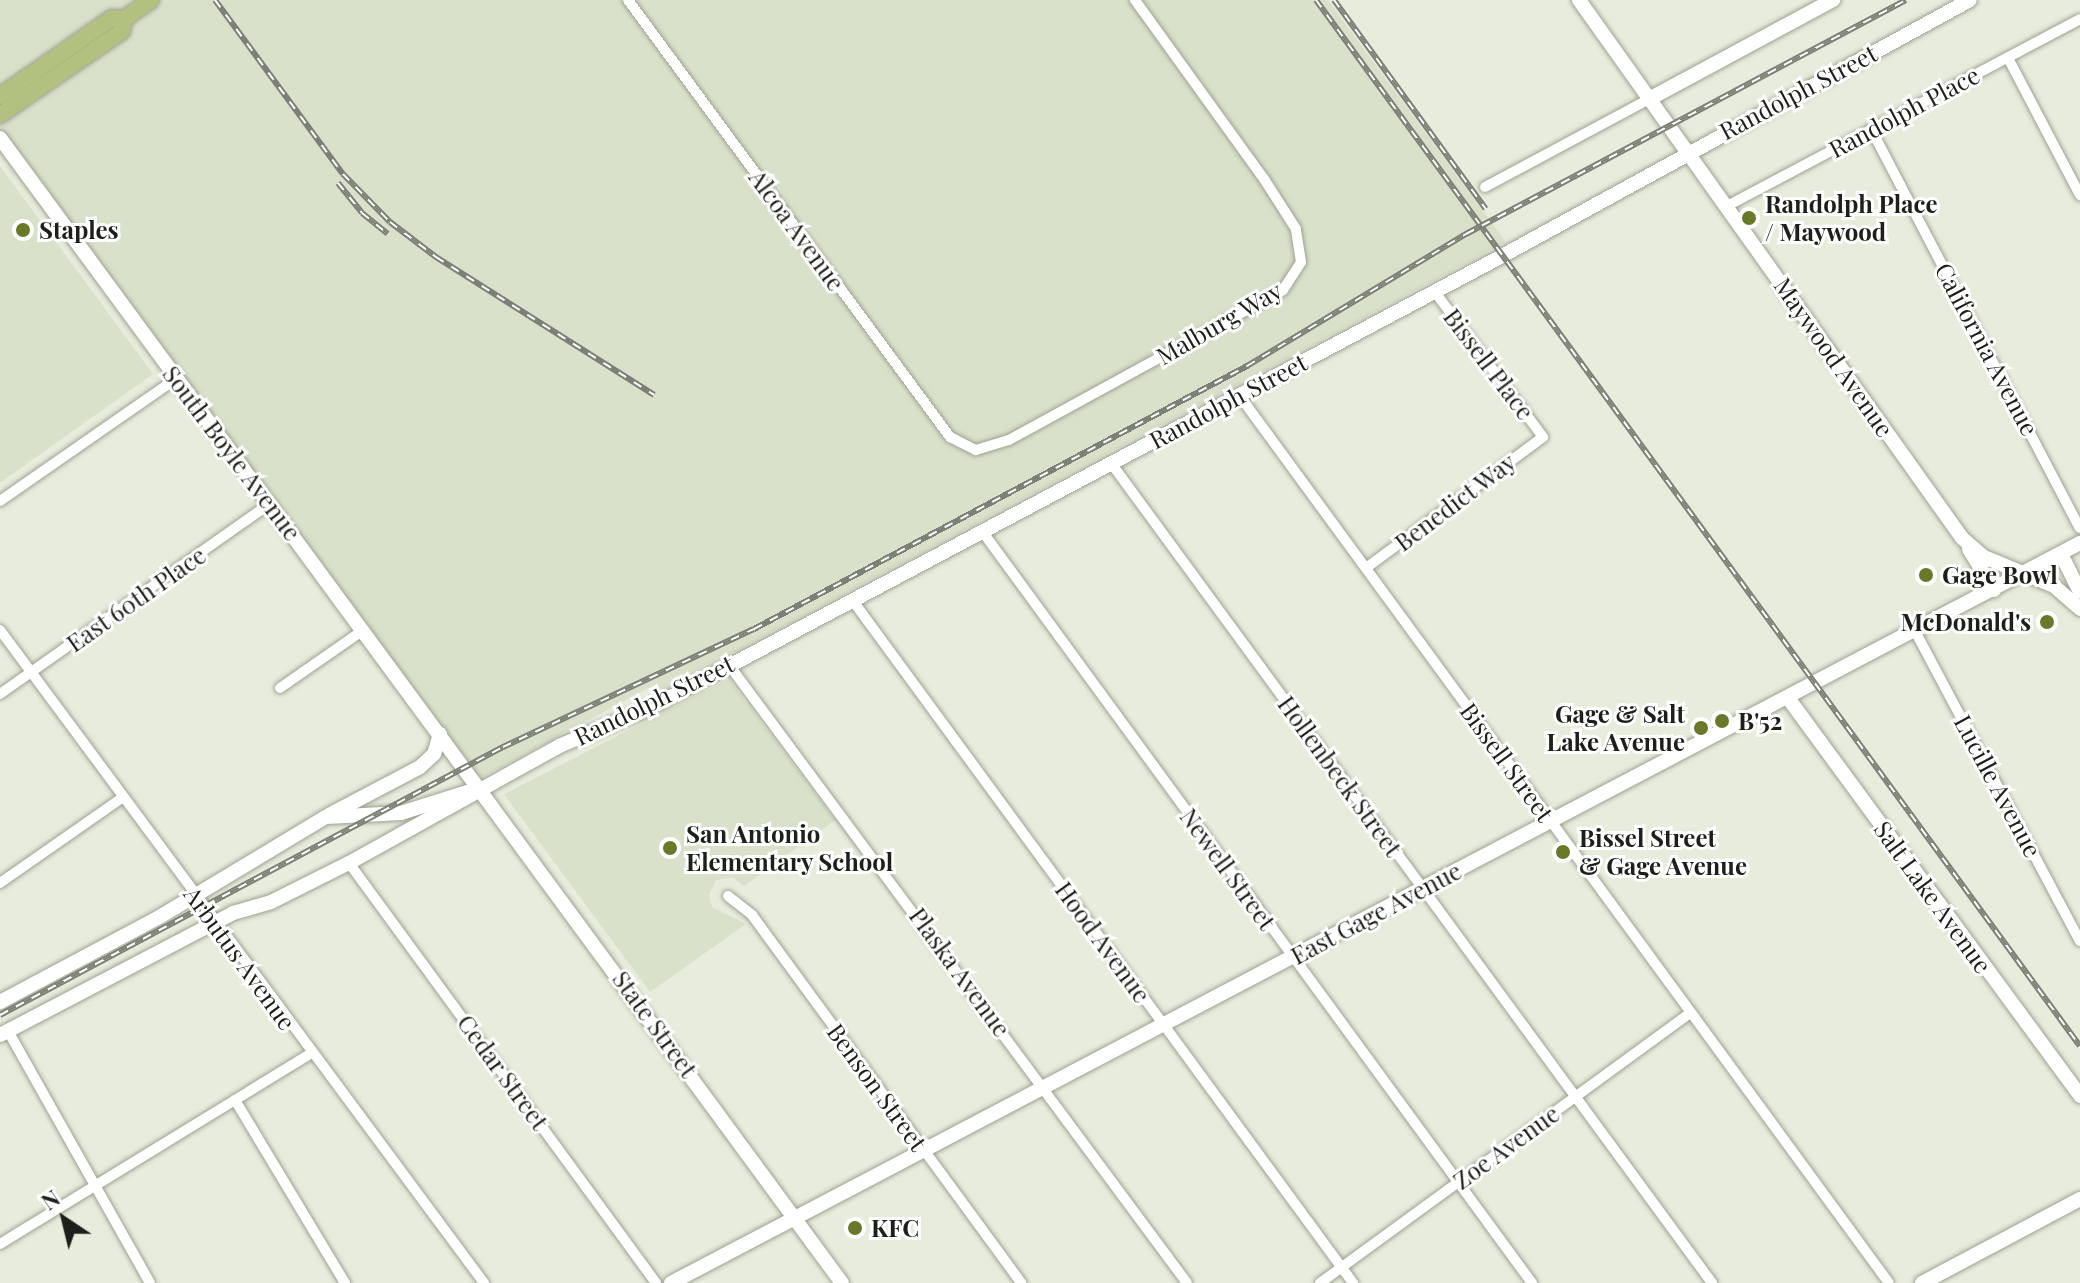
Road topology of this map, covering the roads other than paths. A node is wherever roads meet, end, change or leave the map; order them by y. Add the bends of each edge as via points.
1 (151, 0) edge
2 (628, 0) edge
3 (1135, 0) edge
4 (1579, 0) edge
5 (1833, 0) edge
6 (1970, 0) edge
7 (124, 19) junction
8 (2080, 19) edge
9 (2008, 58) junction
10 (0, 96) edge
11 (1651, 98) junction
12 (0, 115) edge
13 (1871, 129) junction
14 (0, 138) edge
15 (1687, 151) junction
16 (1485, 187) dead end
17 (2080, 195) edge
18 (1727, 206) junction
19 (1435, 292) junction
20 (177, 378) junction
21 (1239, 395) junction
22 (1543, 437) joint
23 (976, 450) joint
24 (1111, 463) junction
25 (0, 501) edge
26 (271, 503) junction
27 (2080, 528) edge
28 (982, 531) junction
29 (1962, 538) junction
30 (2080, 543) edge
31 (2061, 554) junction
32 (1366, 568) junction
33 (2024, 573) junction
34 (1994, 590) junction
35 (2080, 592) edge
36 (853, 601) junction
37 (2080, 609) edge
38 (0, 630) edge
39 (362, 631) junction
40 (1915, 631) junction
41 (729, 665) junction
42 (31, 672) junction
43 (280, 688) dead end
44 (0, 694) edge
45 (1788, 698) junction
46 (440, 734) junction
47 (465, 768) joint
48 (480, 788) junction
49 (122, 798) junction
50 (326, 817) junction
51 (1551, 821) junction
52 (349, 863) junction
53 (0, 883) edge
54 (1423, 888) junction
55 (197, 895) junction
56 (728, 896) dead end
57 (215, 922) junction
58 (2080, 941) edge
59 (1292, 957) junction
60 (0, 1002) edge
61 (1691, 1012) junction
62 (1164, 1025) junction
63 (4, 1033) edge
64 (310, 1054) junction
65 (1044, 1088) junction
66 (2080, 1096) edge
67 (1574, 1097) junction
68 (235, 1100) junction
69 (924, 1151) junction
70 (1458, 1182) junction
71 (91, 1187) junction
72 (2080, 1199) edge
73 (796, 1219) junction
74 (0, 1244) edge
75 (1341, 1267) junction
76 (150, 1283) edge
77 (345, 1283) edge
78 (484, 1283) edge
79 (656, 1283) edge
80 (671, 1283) edge
81 (842, 1283) edge
82 (1021, 1283) edge
83 (1187, 1283) edge
84 (1320, 1283) edge
85 (1353, 1283) edge
86 (1532, 1283) edge
87 (1712, 1283) edge
88 (1889, 1283) edge
89 (1922, 1283) edge

1 - 7 main road
2 - 23 street, Alcoa Avenue via 952,440
3 - 23 street, Malburg Way via 1296,229 1301,262 1283,290 1009,440
4 - 11 street, Maywood Avenue
5 - 11 street
6 - 15 street, Randolph Street
7 - 10 main road via 112,18
7 - 12 main road via 122,31
8 - 9 street, Randolph Place
9 - 13 street, Randolph Place
9 - 17 street
11 - 15 street, Maywood Avenue
11 - 16 street
13 - 18 street, Randolph Place
13 - 27 street, California Avenue
14 - 20 street, South Boyle Avenue
15 - 18 street, Maywood Avenue
15 - 19 street, Randolph Street
18 - 29 street, Maywood Avenue
19 - 21 street, Randolph Street
19 - 22 street, Bissell Place
20 - 25 street
20 - 26 street, South Boyle Avenue
21 - 24 street, Randolph Street
21 - 32 street, Bissell Street
22 - 32 street, Benedict Way
24 - 28 street, Randolph Street
24 - 54 street, Hollenbeck Street
26 - 39 street, South Boyle Avenue
26 - 42 street, East 60th Place
28 - 36 street, Randolph Street
28 - 59 street, Newell Street
29 - 33 street, Maywood Avenue via 1977,552
29 - 34 street
30 - 31 street, East Gage Avenue
31 - 33 street, East Gage Avenue
31 - 35 street
32 - 51 street, Bissell Street
33 - 34 street, East Gage Avenue
33 - 37 street via 2054,586
34 - 40 street, East Gage Avenue
36 - 41 street, Randolph Street
36 - 62 street, Hood Avenue
38 - 42 street, Arbutus Avenue
39 - 43 street
39 - 46 street, South Boyle Avenue
40 - 45 street, East Gage Avenue
40 - 58 street, Lucille Avenue
41 - 48 street, Randolph Street
41 - 65 street, Plaska Avenue
42 - 44 street, East 60th Place
42 - 49 street, Arbutus Avenue
45 - 51 street, East Gage Avenue
45 - 66 street, Salt Lake Avenue
46 - 47 street, South Boyle Avenue
46 - 50 street via 434,754 420,767
47 - 48 street, State Street
48 - 50 street, Randolph Street via 401,813
48 - 52 street, Randolph Street
48 - 73 street, State Street
49 - 53 street
49 - 55 street, Arbutus Avenue
50 - 55 street, Randolph Street
51 - 54 street, East Gage Avenue
51 - 61 street, Bissell Street
52 - 57 street, Randolph Street via 271,902
52 - 79 street, Cedar Street
54 - 59 street, East Gage Avenue
54 - 67 street, Hollenbeck Street
55 - 57 street, Arbutus Avenue
55 - 60 street, Randolph Street
56 - 69 street, Benson Street via 752,915
57 - 63 street, Randolph Street
57 - 64 street, Arbutus Avenue
59 - 62 street, East Gage Avenue
59 - 70 street, Newell Street
61 - 67 street, Zoe Avenue
61 - 88 street, Bissell Street
62 - 65 street, East Gage Avenue
62 - 75 street, Hood Avenue
63 - 71 street
64 - 68 street
64 - 78 street, Arbutus Avenue
65 - 69 street, East Gage Avenue
65 - 83 street, Plaska Avenue
67 - 70 street, Zoe Avenue
67 - 87 street, Hollenbeck Street
68 - 71 street
68 - 77 street
69 - 73 street, East Gage Avenue
69 - 82 street, Benson Street
70 - 75 street, Zoe Avenue
70 - 86 street, Newell Street
71 - 74 street
71 - 76 street
72 - 89 street
73 - 80 street, East Gage Avenue
73 - 81 street, State Street
75 - 84 street, Zoe Avenue
75 - 85 street, Hood Avenue

